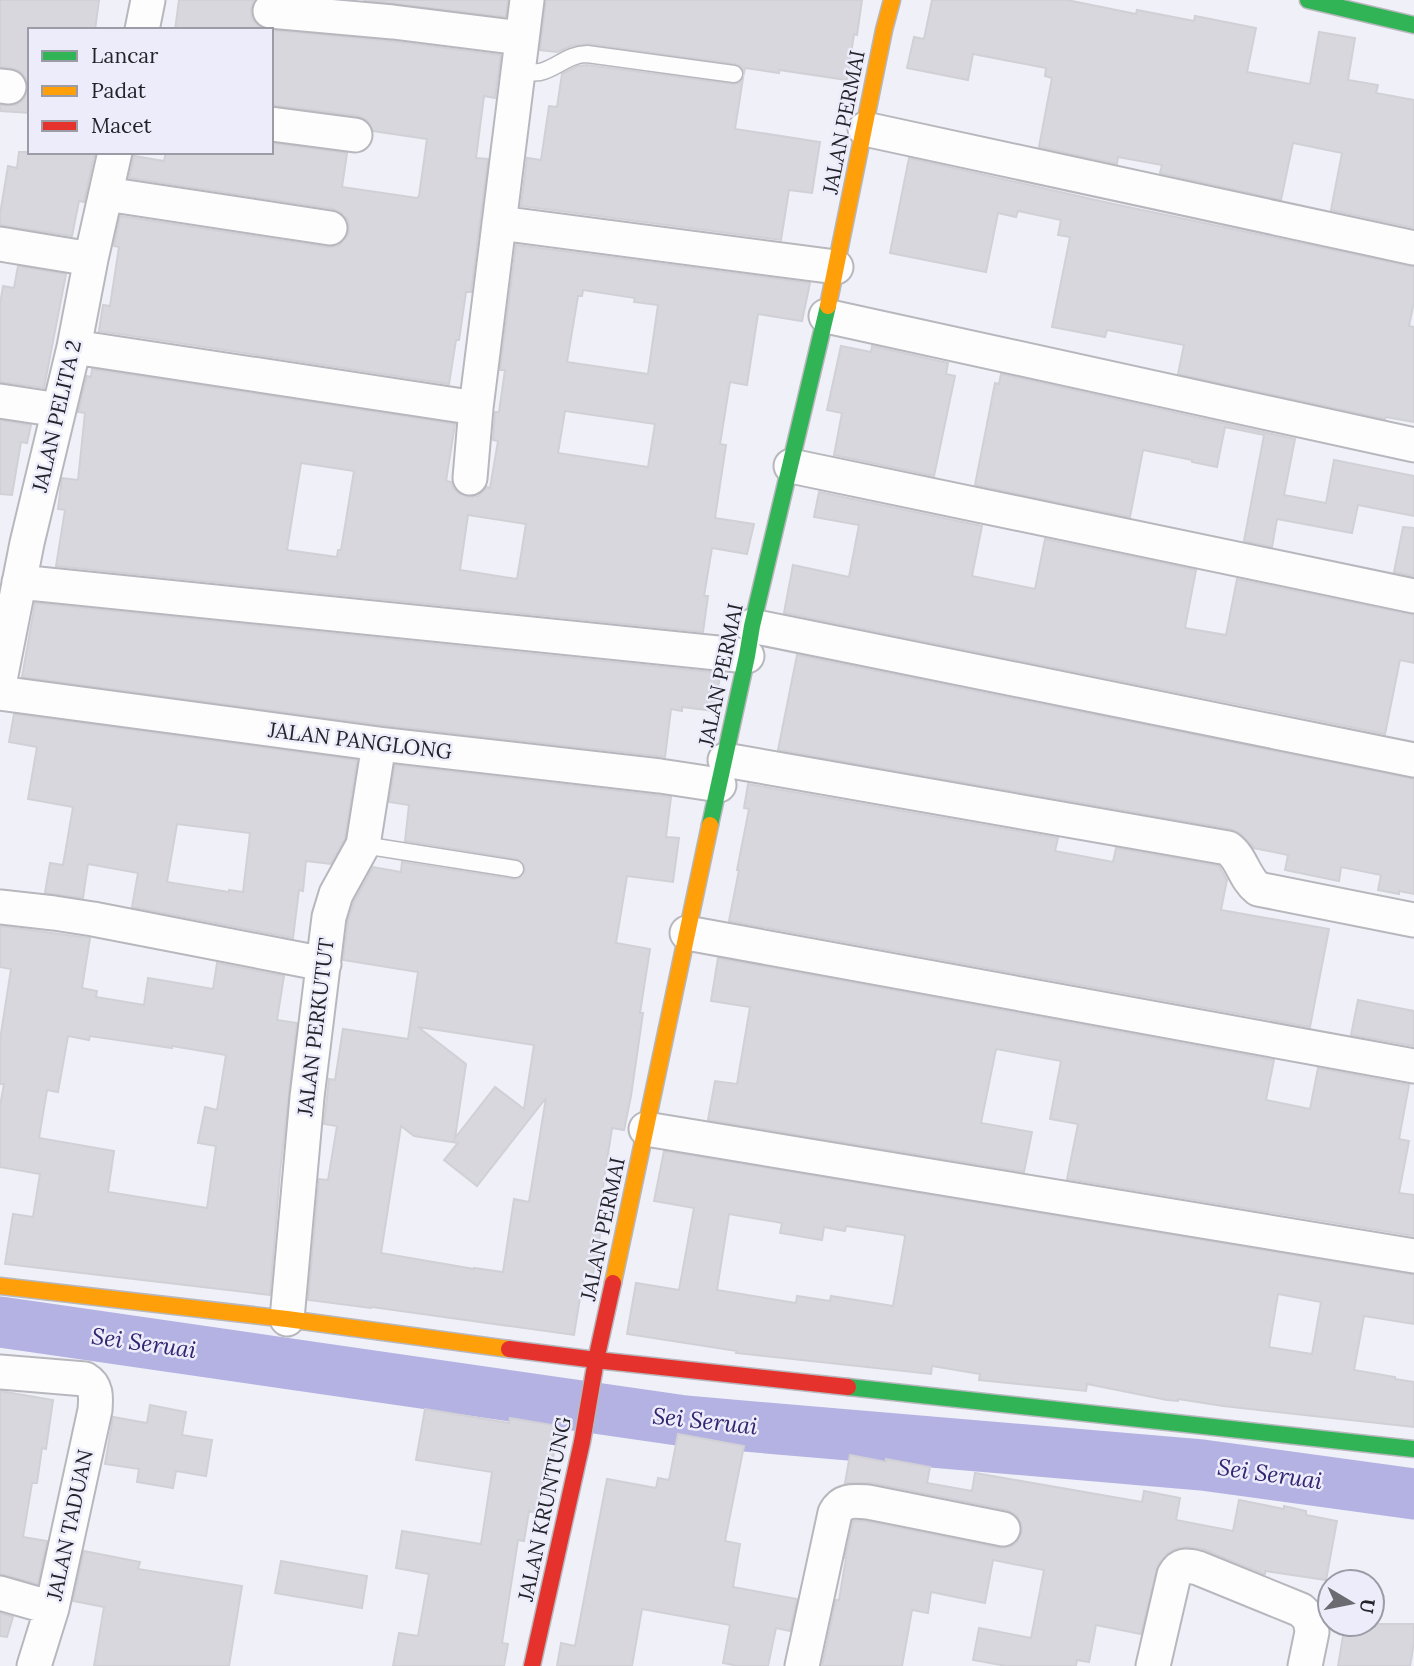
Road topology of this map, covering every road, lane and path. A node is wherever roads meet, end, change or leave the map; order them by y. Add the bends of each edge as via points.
1 (148, 0) edge
2 (527, 0) edge
3 (892, 0) edge
4 (1308, 0) edge
5 (270, 10) dead end
6 (1414, 25) edge
7 (142, 28) edge
8 (521, 37) junction
9 (517, 71) junction
10 (734, 74) dead end
11 (273, 124) edge
12 (864, 129) junction
13 (355, 135) dead end
14 (115, 154) edge
15 (106, 194) junction
16 (499, 223) junction
17 (330, 228) dead end
18 (0, 244) edge
19 (1414, 248) edge
20 (91, 259) junction
21 (836, 267) junction
22 (826, 316) junction
23 (74, 347) junction
24 (0, 401) edge
25 (476, 408) junction
26 (59, 410) junction
27 (1414, 445) edge
28 (790, 467) junction
29 (470, 478) dead end
30 (14, 541) edge
31 (19, 582) junction
32 (1414, 596) edge
33 (750, 641) junction
34 (0, 680) edge
35 (0, 693) edge
36 (379, 744) junction
37 (1414, 761) edge
38 (722, 773) junction
39 (363, 845) junction
40 (515, 869) dead end
41 (0, 907) edge
42 (1414, 920) edge
43 (687, 933) junction
44 (324, 964) junction
45 (1414, 1066) edge
46 (646, 1129) junction
47 (1414, 1256) edge
48 (0, 1286) edge
49 (287, 1320) junction
50 (596, 1362) junction
51 (0, 1371) edge
52 (1414, 1449) edge
53 (1003, 1529) dead end
54 (0, 1593) edge
55 (52, 1608) junction
56 (34, 1666) edge
57 (532, 1666) edge
58 (802, 1666) edge
59 (1153, 1666) edge
60 (1305, 1666) edge

1 - 7 street
2 - 8 street
3 - 12 street, JALAN PERMAI
4 - 6 street
5 - 8 street
8 - 9 street
9 - 10 lane via 536,73 572,55 587,54
9 - 16 street
11 - 13 street
12 - 19 street
12 - 21 street, JALAN PERMAI
14 - 15 street, JALAN PELITA 2
15 - 17 street
15 - 20 street, JALAN PELITA 2
16 - 21 street
16 - 25 street
18 - 20 street
20 - 23 street, JALAN PELITA 2
21 - 22 street, JALAN PERMAI
22 - 27 street
22 - 28 street, JALAN PERMAI
23 - 25 street
23 - 26 street, JALAN PELITA 2
24 - 26 street
25 - 29 street
26 - 30 street, JALAN PELITA 2
28 - 32 street
28 - 33 street, JALAN PERMAI
30 - 31 street, JALAN PELITA 2
31 - 33 street
31 - 34 street, JALAN PELITA 2
33 - 37 street
33 - 38 street, JALAN PERMAI
35 - 36 street, JALAN PANGLONG
36 - 38 street, JALAN PANGLONG via 660,776
36 - 39 street, JALAN PERKUTUT
38 - 42 street, JALAN PANGLONG via 1228,848 1258,889
38 - 43 street, JALAN PERMAI
39 - 40 lane
39 - 44 street, JALAN PERKUTUT via 335,894
41 - 44 street via 54,912
43 - 45 street
43 - 46 street, JALAN PERMAI
44 - 49 street, JALAN PERKUTUT
46 - 47 street
46 - 50 street, JALAN PERMAI
48 - 49 street
49 - 50 street
50 - 52 street
50 - 57 street, JALAN KRUNTUNG
51 - 55 street, JALAN TADUAN via 82,1378 91,1383 95,1393
53 - 58 street via 868,1502 842,1504 835,1513
54 - 55 street
55 - 56 street, JALAN TADUAN
59 - 60 street via 1174,1576 1187,1565 1301,1610 1310,1619 1312,1632

